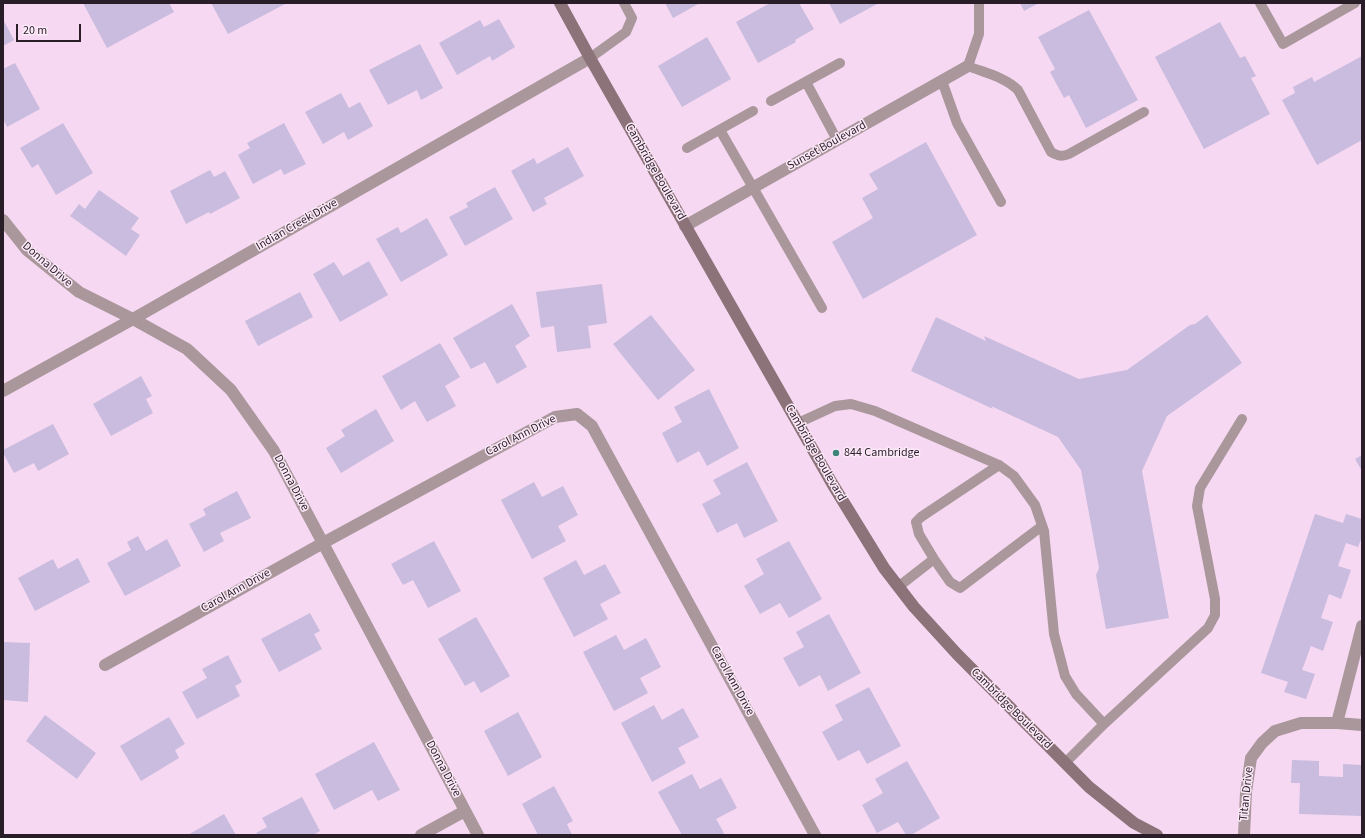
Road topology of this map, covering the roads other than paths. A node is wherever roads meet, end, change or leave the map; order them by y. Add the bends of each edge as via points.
1 (560, 3) edge
2 (624, 3) edge
3 (978, 3) edge
4 (1260, 3) edge
5 (1355, 3) edge
6 (590, 58) junction
7 (840, 63) dead end
8 (968, 66) junction
9 (942, 81) junction
10 (806, 82) junction
11 (771, 101) dead end
12 (753, 111) dead end
13 (1144, 112) dead end
14 (720, 130) junction
15 (837, 140) junction
16 (687, 148) dead end
17 (753, 187) junction
18 (1001, 202) dead end
19 (3, 220) edge
20 (685, 226) junction
21 (822, 308) dead end
22 (133, 319) junction
23 (3, 391) edge
24 (1242, 419) dead end
25 (798, 423) junction
26 (1000, 464) junction
27 (1042, 526) junction
28 (323, 543) junction
29 (934, 560) junction
30 (898, 587) junction
31 (1362, 626) edge
32 (105, 664) dead end
33 (1337, 723) junction
34 (1104, 724) junction
35 (1362, 725) edge
36 (1065, 764) junction
37 (465, 811) junction
38 (421, 835) edge
39 (478, 835) edge
40 (815, 835) edge
41 (1157, 835) edge
42 (1244, 835) edge

1 - 6 street, Cambridge Boulevard
2 - 6 lane via 632,18 626,32
3 - 8 lane via 979,34
4 - 5 lane via 1283,44
6 - 20 street, Cambridge Boulevard
6 - 22 street, Indian Creek Drive
7 - 10 lane
8 - 9 street, Sunset Boulevard
8 - 13 lane via 1012,84 1018,90 1051,152 1057,155 1069,154
9 - 15 street, Sunset Boulevard
9 - 18 lane via 957,123
10 - 11 lane
10 - 15 lane
12 - 14 lane
14 - 16 lane
14 - 17 lane
15 - 17 street, Sunset Boulevard
17 - 20 street, Sunset Boulevard
17 - 21 lane
19 - 22 street, Donna Drive via 27,250 78,292
20 - 25 street, Cambridge Boulevard
22 - 23 street, Indian Creek Drive
22 - 28 street, Donna Drive via 187,349 231,390 274,451
24 - 34 lane via 1200,488 1198,506 1215,599 1215,615 1208,628
25 - 26 lane via 835,406 851,404 875,411
25 - 30 street, Cambridge Boulevard via 884,568
26 - 27 lane via 1014,476 1035,505
26 - 29 lane via 916,522 919,534
27 - 29 lane via 960,588 950,582
27 - 34 lane via 1054,634 1065,676 1076,694
28 - 32 street, Carol Ann Drive
28 - 37 street, Donna Drive
28 - 40 street, Carol Ann Drive via 555,417 577,414 592,426
29 - 30 lane
30 - 36 street, Cambridge Boulevard via 957,654
31 - 33 street
33 - 35 street, Titan Drive
33 - 42 street, Titan Drive via 1301,723 1275,731 1262,743 1251,758
34 - 36 lane
36 - 41 street, Cambridge Boulevard via 1134,823
37 - 38 street
37 - 39 street, Donna Drive

